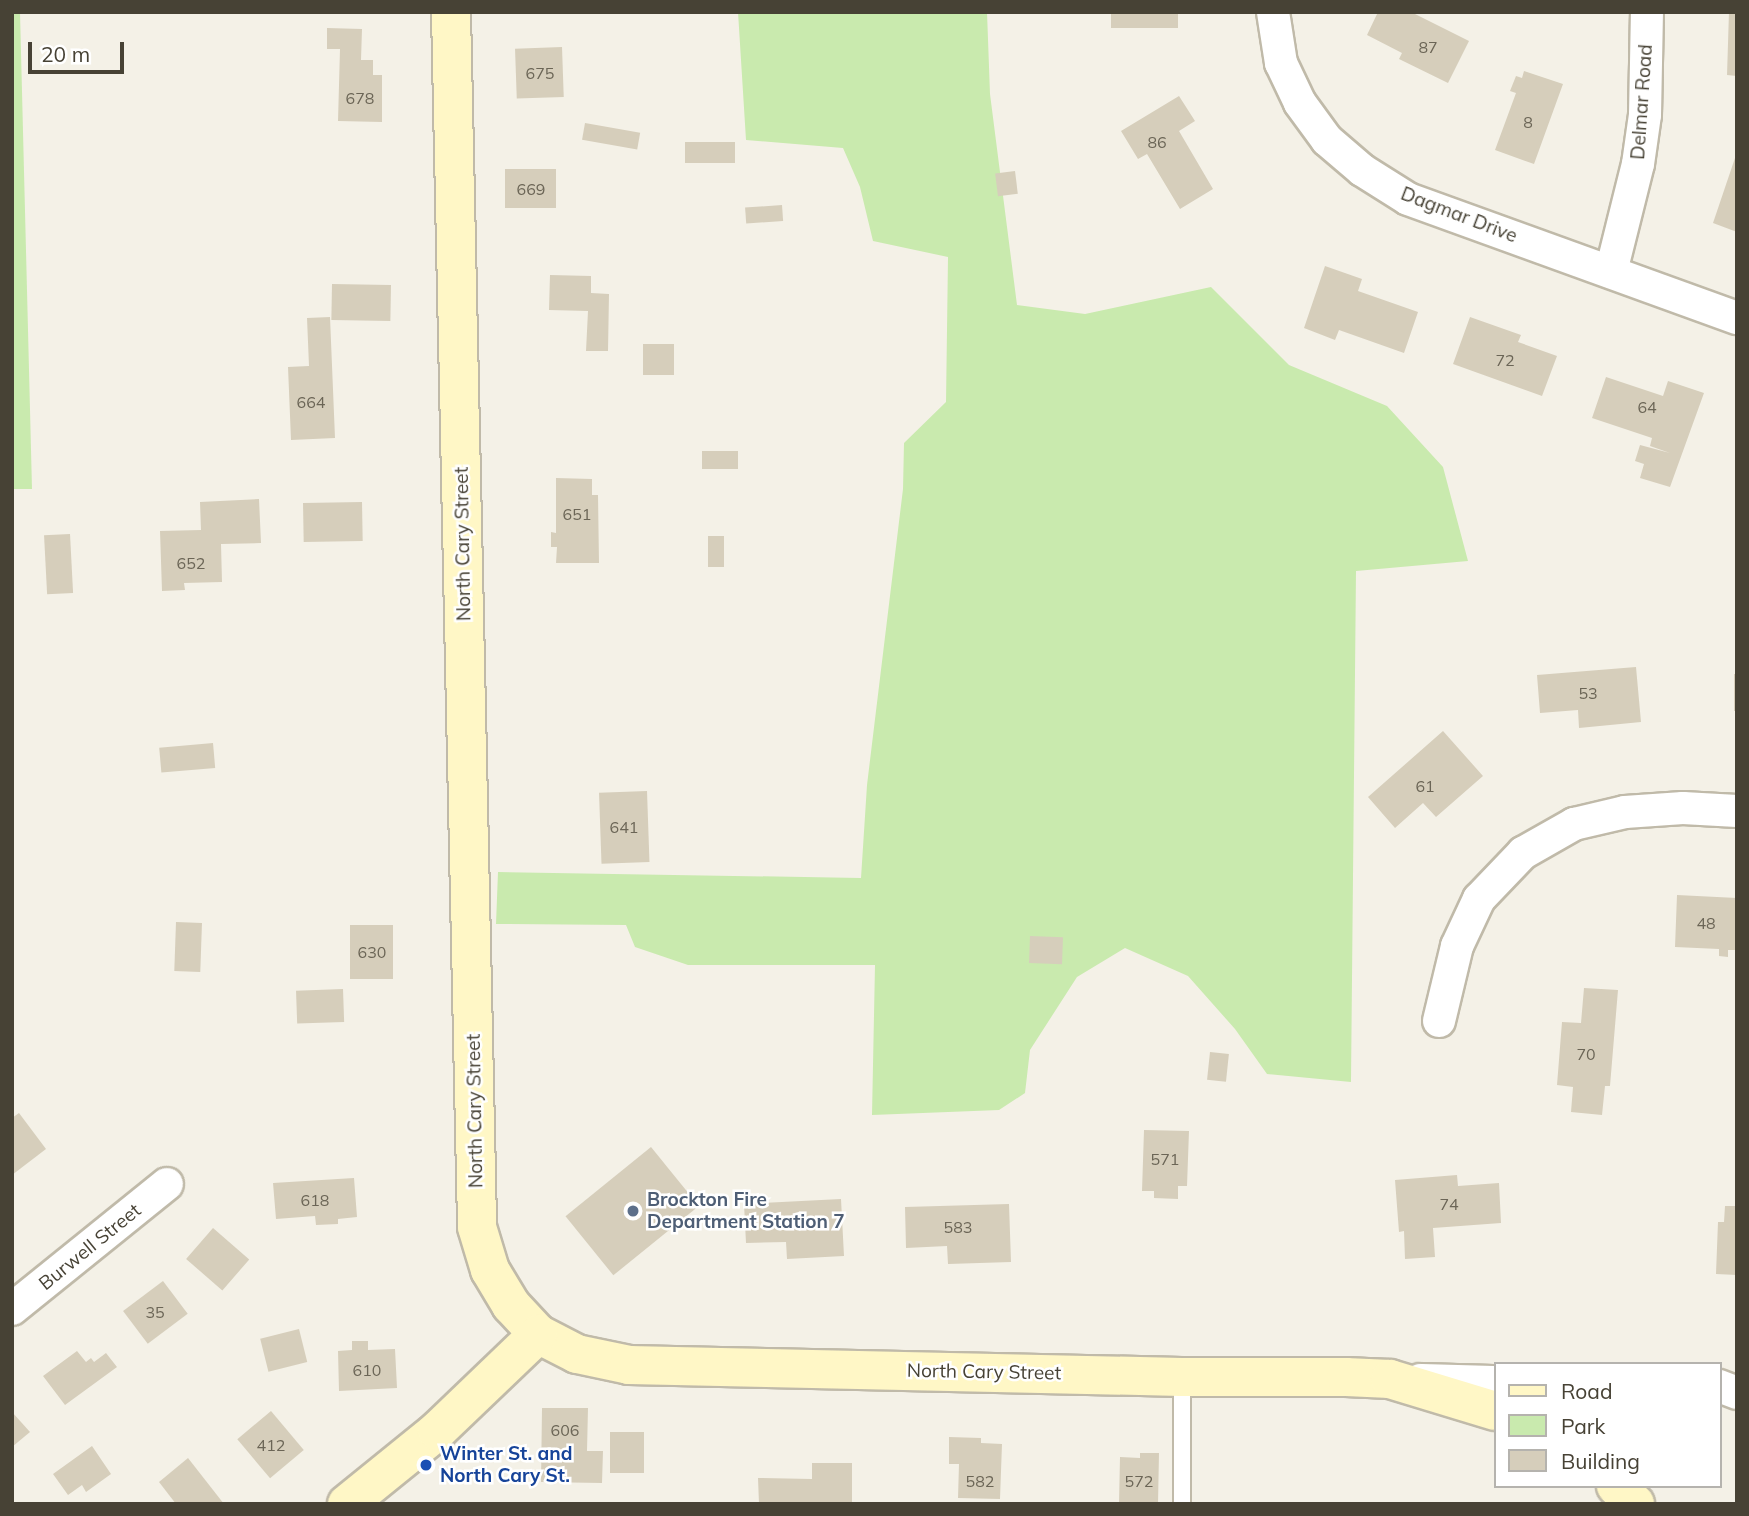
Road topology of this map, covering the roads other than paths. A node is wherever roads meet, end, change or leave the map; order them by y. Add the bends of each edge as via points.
1 (451, 12) edge
2 (1273, 12) edge
3 (1647, 12) edge
4 (1611, 272) junction
5 (1737, 317) edge
6 (1737, 811) edge
7 (1439, 1021) dead end
8 (167, 1184) dead end
9 (12, 1309) edge
10 (538, 1334) junction
11 (1182, 1377) junction
12 (1390, 1379) junction
13 (1494, 1382) edge
14 (1494, 1411) edge
15 (1618, 1488) edge
16 (347, 1504) edge
17 (1182, 1504) edge
18 (1635, 1504) edge

1 - 10 main road, North Cary Street via 477,1227 490,1270 511,1305
2 - 4 street, Dagmar Drive via 1281,63 1300,103 1327,140 1362,170 1408,199
3 - 4 street, Delmar Road via 1640,152
4 - 5 street, Dagmar Drive
6 - 7 street via 1625,812 1574,824 1523,853 1479,899 1457,946
8 - 9 street, Burwell Street
10 - 11 main road, North Cary Street via 577,1354 629,1365
10 - 16 main road via 437,1431
11 - 12 main road, North Cary Street
11 - 17 lane
12 - 13 street, North Cary Street
12 - 14 main road, North Cary Street
15 - 18 main road

